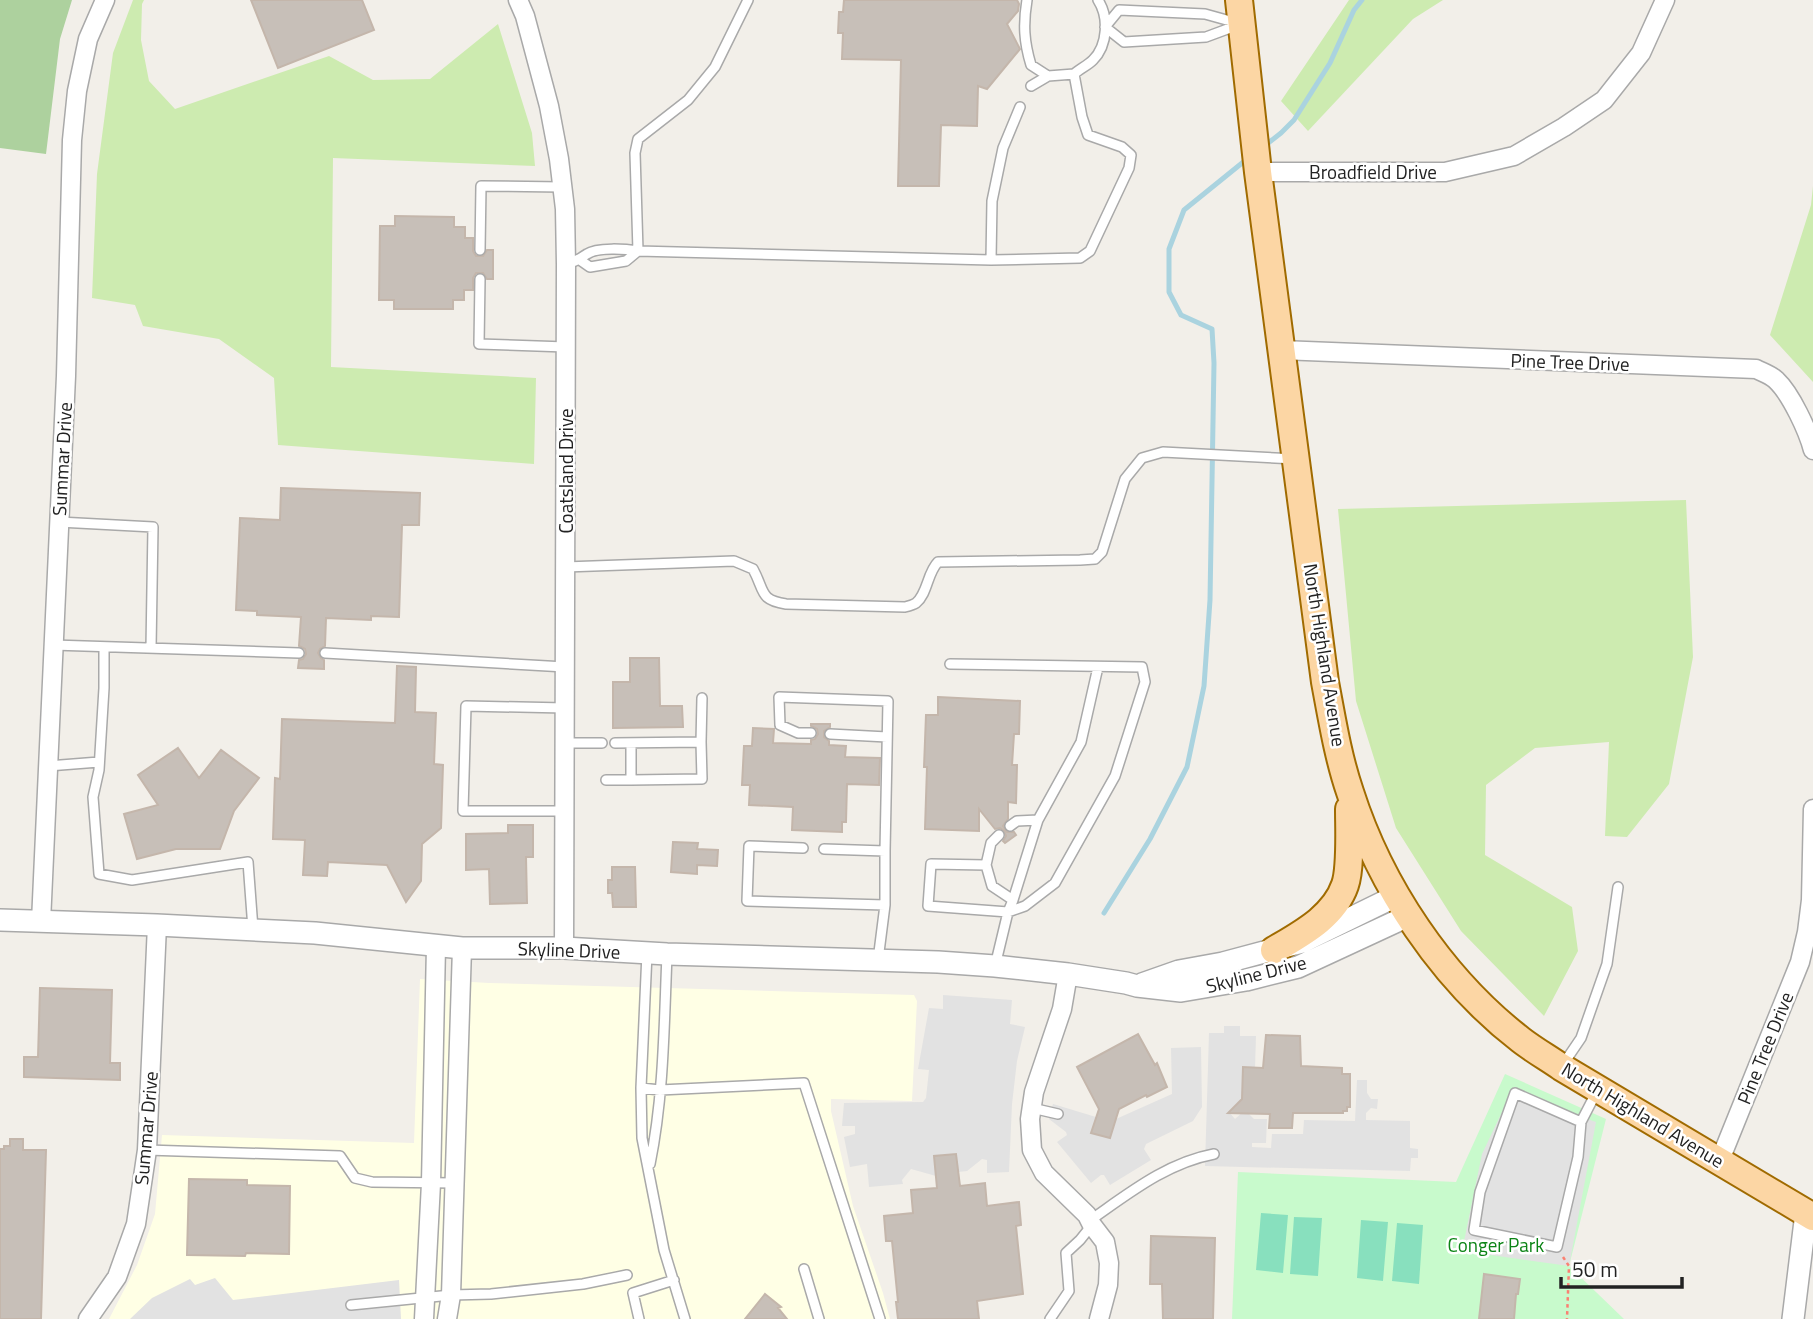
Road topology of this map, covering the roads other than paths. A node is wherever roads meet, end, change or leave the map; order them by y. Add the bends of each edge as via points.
1 (105, 0) edge
2 (518, 0) edge
3 (748, 0) edge
4 (1027, 0) edge
5 (1098, 0) edge
6 (1665, 0) edge
7 (1240, 12) edge
8 (1105, 27) junction
9 (1074, 74) junction
10 (1048, 76) junction
11 (1031, 86) dead end
12 (1020, 107) dead end
13 (1258, 172) junction
14 (562, 187) junction
15 (480, 250) dead end
16 (638, 251) junction
17 (991, 260) junction
18 (573, 262) junction
19 (480, 279) dead end
20 (566, 347) junction
21 (1281, 350) junction
22 (1813, 450) edge
23 (1296, 459) junction
24 (59, 522) junction
25 (565, 567) junction
26 (53, 645) junction
27 (104, 647) junction
28 (151, 648) junction
29 (299, 653) dead end
30 (324, 653) dead end
31 (950, 664) dead end
32 (565, 667) junction
33 (1098, 667) junction
34 (702, 698) dead end
35 (565, 708) junction
36 (811, 733) dead end
37 (830, 734) dead end
38 (887, 737) junction
39 (701, 742) junction
40 (565, 743) junction
41 (602, 743) dead end
42 (615, 743) dead end
43 (631, 743) junction
44 (99, 762) junction
45 (48, 766) junction
46 (606, 780) dead end
47 (631, 780) junction
48 (1349, 790) junction
49 (1813, 809) edge
50 (565, 811) junction
51 (1038, 820) junction
52 (1010, 826) dead end
53 (999, 835) dead end
54 (803, 848) dead end
55 (824, 849) dead end
56 (885, 851) junction
57 (986, 865) junction
58 (1618, 887) dead end
59 (1013, 900) junction
60 (885, 905) junction
61 (1402, 906) junction
62 (1009, 912) junction
63 (0, 920) edge
64 (41, 922) junction
65 (157, 925) junction
66 (253, 931) junction
67 (436, 946) junction
68 (463, 948) junction
69 (564, 948) junction
70 (1274, 950) junction
71 (657, 953) junction
72 (878, 960) junction
73 (995, 966) junction
74 (1068, 974) junction
75 (1137, 986) junction
76 (1561, 1067) junction
77 (641, 1088) junction
78 (1598, 1089) junction
79 (660, 1090) junction
80 (1032, 1108) junction
81 (1058, 1114) dead end
82 (1581, 1122) junction
83 (147, 1150) junction
84 (1214, 1154) dead end
85 (1720, 1160) junction
86 (649, 1169) junction
87 (431, 1183) junction
88 (454, 1183) junction
89 (1810, 1215) edge
90 (1090, 1223) junction
91 (804, 1269) dead end
92 (627, 1275) dead end
93 (674, 1280) junction
94 (451, 1295) junction
95 (426, 1298) junction
96 (351, 1305) dead end
97 (88, 1319) edge
98 (424, 1319) edge
99 (447, 1319) edge
100 (639, 1319) edge
101 (685, 1319) edge
102 (819, 1319) edge
103 (880, 1319) edge
104 (1050, 1319) edge
105 (1098, 1319) edge
106 (1793, 1319) edge

1 - 24 street, Summar Drive via 88,40 72,140
2 - 14 street, Coatsland Drive via 550,106
3 - 16 lane via 715,67 688,100 638,139
4 - 10 lane via 1025,45 1031,65
5 - 8 lane via 1104,9
6 - 13 street, Broadfield Drive via 1642,53 1604,100 1514,156 1445,172
7 - 8 lane via 1205,15 1119,10
7 - 8 lane via 1206,37 1124,42
7 - 13 main road, North Highland Avenue
8 - 9 lane via 1104,43 1095,59
9 - 10 lane
9 - 17 lane via 1088,135 1122,147 1131,155 1129,168 1090,251 1080,258
10 - 11 lane
12 - 17 lane via 1003,148 992,201
13 - 21 main road, North Highland Avenue
14 - 15 lane via 481,186
14 - 18 street, Coatsland Drive
16 - 17 lane
16 - 18 lane via 623,248 588,253
16 - 18 lane via 626,261 590,267
18 - 20 street, Coatsland Drive
19 - 20 lane via 479,344
20 - 25 street, Coatsland Drive
21 - 22 street, Pine Tree Drive via 1756,369 1776,380 1788,396
21 - 23 main road, North Highland Avenue
23 - 25 lane via 1163,452 1142,458 1125,479 1102,552 1095,559 938,562 917,602 905,607 771,602 753,569 734,561
23 - 48 main road, North Highland Avenue via 1325,682
24 - 26 street, Summar Drive
24 - 28 lane via 153,527
25 - 32 street, Coatsland Drive
26 - 27 lane
26 - 45 street, Summar Drive
27 - 28 lane
27 - 44 lane
28 - 29 lane
30 - 32 lane
31 - 33 lane
32 - 35 street, Coatsland Drive
33 - 51 lane via 1081,742
33 - 62 lane via 1142,667 1145,682 1115,776 1055,883
34 - 39 lane
35 - 40 street, Coatsland Drive
35 - 50 lane via 466,706 463,811
36 - 38 lane via 780,725 779,697 888,701
37 - 38 lane
38 - 56 lane
39 - 43 lane
39 - 47 lane via 702,779
40 - 41 lane
40 - 50 street, Coatsland Drive
42 - 43 lane
43 - 47 lane
44 - 45 lane
44 - 66 lane via 93,797 99,874 132,880 248,862
45 - 64 street, Summar Drive
46 - 47 lane
48 - 61 main road, North Highland Avenue via 1365,835
48 - 70 main road via 1346,884 1336,903 1314,926
49 - 85 street, Pine Tree Drive via 1811,900 1800,962
50 - 69 street, Coatsland Drive
51 - 52 lane
51 - 59 lane
53 - 57 lane via 991,843
54 - 60 lane via 749,846 747,901
55 - 56 lane
56 - 60 lane
57 - 59 lane via 992,886
57 - 62 lane via 931,864 928,906
58 - 76 lane via 1607,964 1581,1038
59 - 62 lane
60 - 72 lane
61 - 70 street, Skyline Drive
61 - 75 street, Skyline Drive via 1298,967 1181,991
61 - 76 main road, North Highland Avenue via 1463,986 1521,1040
62 - 73 lane
63 - 64 street, Skyline Drive
64 - 65 street, Skyline Drive
65 - 66 street, Skyline Drive
65 - 83 street, Summar Drive
66 - 67 street, Skyline Drive
67 - 68 street, Skyline Drive
67 - 87 street
68 - 69 street, Skyline Drive
68 - 88 street
69 - 71 street, Skyline Drive
70 - 75 street, Skyline Drive via 1179,971
71 - 72 street, Skyline Drive
71 - 77 lane
71 - 79 lane
72 - 73 street, Skyline Drive
73 - 74 street, Skyline Drive
74 - 75 street, Skyline Drive
74 - 80 street
76 - 78 main road, North Highland Avenue
77 - 79 lane
77 - 86 lane via 642,1138
78 - 82 lane
78 - 85 main road, North Highland Avenue
79 - 86 lane
79 - 103 lane via 804,1083
80 - 81 lane
80 - 90 street via 1032,1150 1044,1173
82 - 82 lane via 1578,1157 1557,1247 1474,1230 1480,1192 1515,1093
83 - 87 lane via 340,1156 355,1178
83 - 97 street, Summar Drive via 136,1224 117,1277
84 - 90 lane via 1196,1157 1146,1181
85 - 89 main road, North Highland Avenue
86 - 93 lane
87 - 88 lane
87 - 95 street
88 - 94 street
89 - 106 street
90 - 104 lane via 1066,1253 1069,1291
90 - 105 street via 1105,1242 1109,1263
91 - 102 lane
92 - 94 lane via 583,1284
93 - 100 lane via 633,1293
93 - 101 lane
94 - 95 lane
94 - 99 street
95 - 96 lane
95 - 98 street

